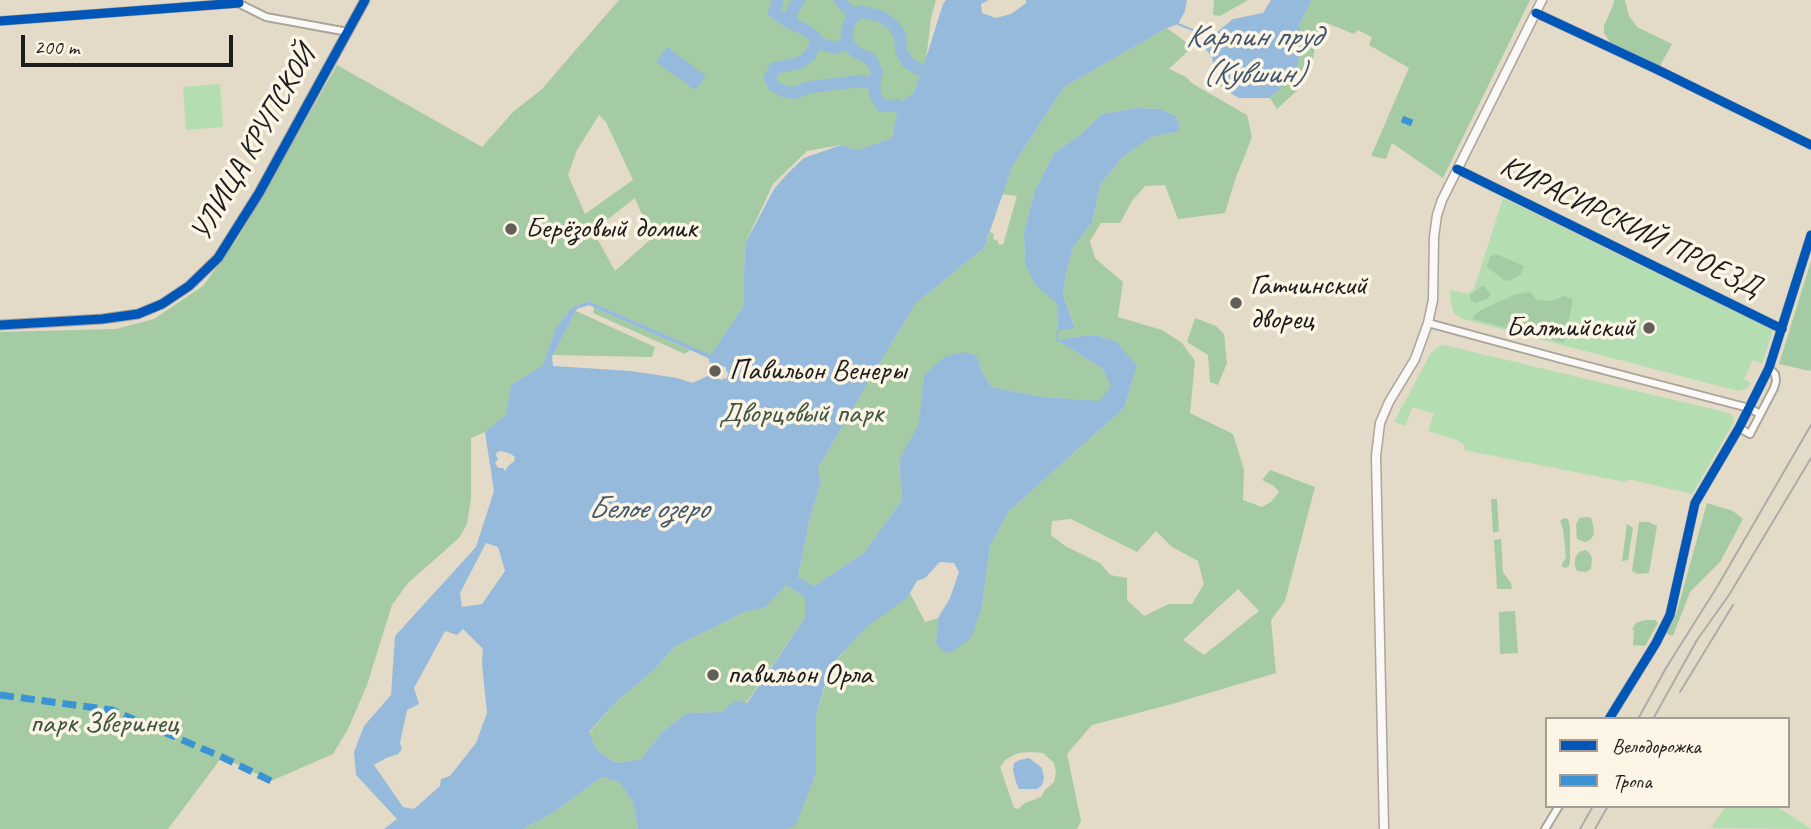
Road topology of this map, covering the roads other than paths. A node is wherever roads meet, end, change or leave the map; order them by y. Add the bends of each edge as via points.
1 (219, 0) edge
2 (365, 0) edge
3 (1542, 0) edge
4 (236, 2) edge
5 (212, 5) junction
6 (1536, 13) junction
7 (0, 21) edge
8 (348, 32) junction
9 (1811, 145) edge
10 (1457, 169) junction
11 (1811, 235) edge
12 (1428, 323) junction
13 (0, 325) edge
14 (1782, 329) junction
15 (1769, 368) junction
16 (1749, 408) junction
17 (1760, 414) junction
18 (1739, 428) junction
19 (1610, 717) edge
20 (1558, 808) edge
21 (1384, 829) edge
22 (1545, 829) edge

1 - 5 street
2 - 8 main road, УЛИЦА КРУПСКОЙ
3 - 6 main road
4 - 5 street
4 - 8 street via 266,17
5 - 7 street
6 - 9 street
6 - 10 main road
8 - 13 main road, УЛИЦА КРУПСКОЙ via 260,193 218,258 190,286 138,314
10 - 12 main road via 1437,215
10 - 14 street, КИРАСИРСКИЙ ПРОЕЗД
11 - 14 street
12 - 16 street
12 - 21 main road via 1415,359 1380,424 1376,456
14 - 15 street
15 - 16 street
15 - 17 street via 1776,381
16 - 17 street
16 - 18 street
17 - 18 street via 1750,435
18 - 19 street via 1695,503 1670,615
20 - 22 street

